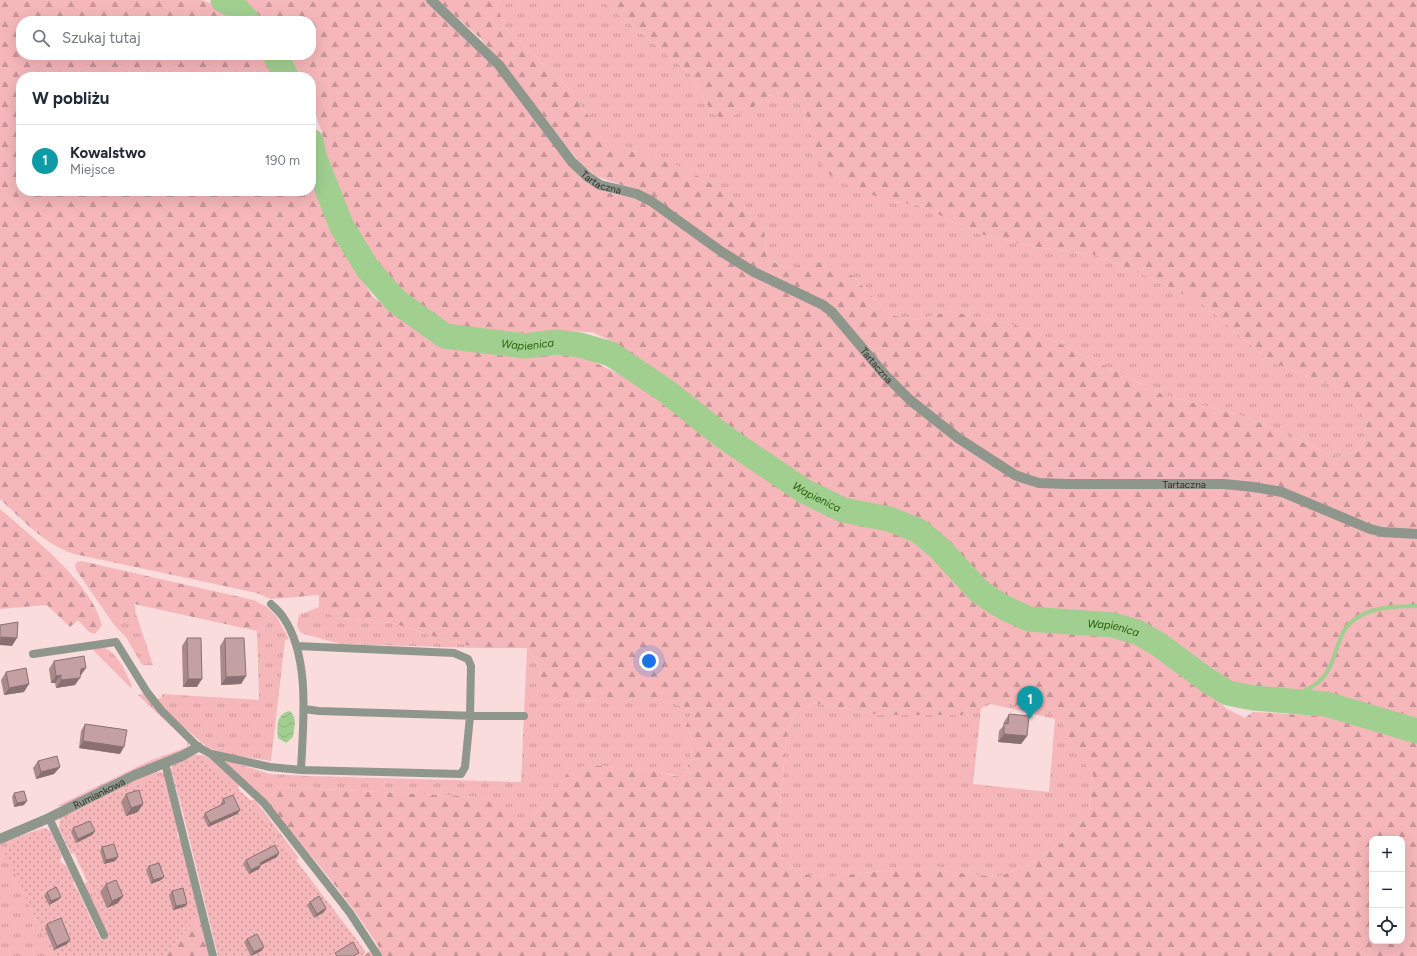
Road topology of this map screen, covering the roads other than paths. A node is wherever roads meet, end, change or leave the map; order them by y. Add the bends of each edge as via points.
1 (430, 0) edge
2 (1417, 534) edge
3 (271, 604) dead end
4 (297, 646) junction
5 (33, 654) dead end
6 (304, 708) junction
7 (470, 716) junction
8 (524, 716) dead end
9 (198, 746) junction
10 (211, 754) junction
11 (165, 763) junction
12 (301, 770) junction
13 (49, 818) junction
14 (0, 839) edge
15 (104, 935) dead end
16 (213, 956) edge
17 (378, 956) edge

1 - 2 street, Tartaczna via 499,65 572,162 588,177 600,185 637,194 651,201 754,272 823,305 910,400 958,438 1015,475 1039,483 1224,484 1254,487 1282,492 1370,529
3 - 4 lane via 283,617
4 - 6 lane
4 - 7 lane via 462,655 468,659 471,666
5 - 9 lane via 116,642 146,692
6 - 7 lane via 319,711
6 - 12 lane
7 - 8 lane
7 - 12 lane via 465,767 461,774
9 - 10 lane
9 - 11 street, Rumiankowa
10 - 12 lane via 270,767
10 - 17 lane via 264,803 350,913
11 - 13 street, Rumiankowa via 135,775
11 - 16 lane
13 - 14 street, Rumiankowa
13 - 15 lane

